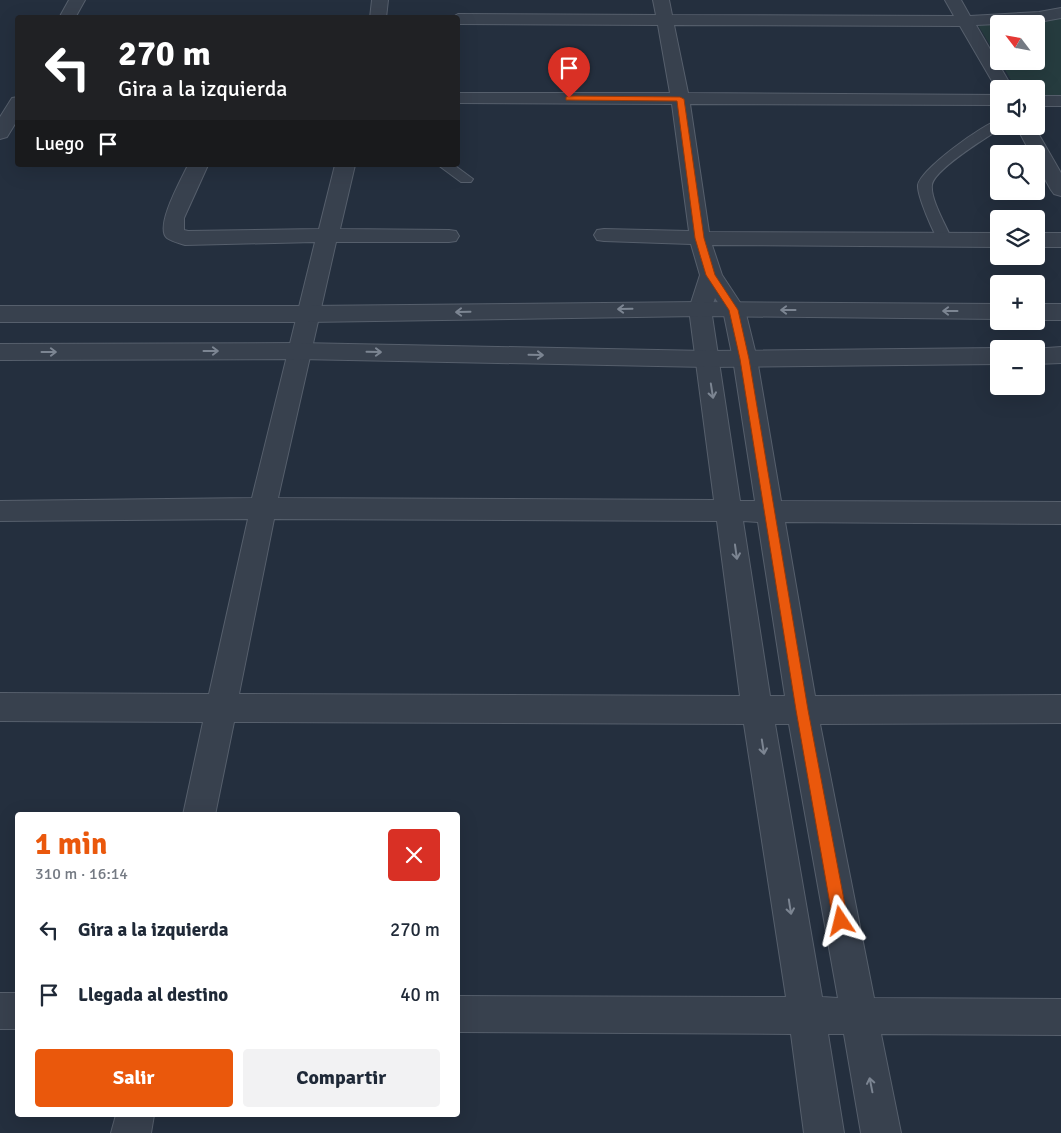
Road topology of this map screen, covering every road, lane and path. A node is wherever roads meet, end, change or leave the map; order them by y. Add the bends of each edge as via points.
1 (77, 0) edge
2 (380, 0) edge
3 (661, 0) edge
4 (953, 0) edge
5 (1057, 0) edge
6 (1061, 1) edge
7 (1061, 13) edge
8 (68, 15) edge
9 (378, 15) edge
10 (460, 20) edge
11 (665, 20) junction
12 (965, 21) junction
13 (999, 80) edge
14 (0, 98) edge
15 (15, 98) edge
16 (460, 98) edge
17 (680, 99) junction
18 (990, 100) edge
19 (1045, 101) edge
20 (1061, 101) edge
21 (15, 107) edge
22 (990, 130) edge
23 (0, 133) edge
24 (1030, 135) edge
25 (197, 167) edge
26 (345, 167) edge
27 (448, 167) edge
28 (466, 178) dead end
29 (1061, 190) edge
30 (329, 235) junction
31 (604, 235) dead end
32 (449, 236) dead end
33 (700, 238) junction
34 (945, 240) junction
35 (990, 240) edge
36 (1045, 240) edge
37 (1061, 240) edge
38 (711, 275) junction
39 (700, 309) junction
40 (734, 310) junction
41 (990, 312) edge
42 (1045, 312) edge
43 (1061, 312) edge
44 (0, 314) edge
45 (308, 314) junction
46 (299, 351) junction
47 (0, 352) edge
48 (1061, 355) edge
49 (990, 356) edge
50 (1045, 356) edge
51 (707, 359) junction
52 (745, 359) junction
53 (263, 508) junction
54 (0, 511) edge
55 (730, 511) junction
56 (771, 511) junction
57 (1061, 513) edge
58 (0, 707) edge
59 (221, 708) junction
60 (1061, 709) edge
61 (757, 710) junction
62 (802, 710) junction
63 (200, 812) edge
64 (0, 1011) edge
65 (15, 1011) edge
66 (460, 1014) edge
67 (807, 1016) junction
68 (858, 1016) junction
69 (1061, 1017) edge
70 (135, 1117) edge
71 (131, 1133) edge
72 (824, 1133) edge
73 (881, 1133) edge

1 - 8 street
2 - 9 street
3 - 11 street
4 - 12 street
5 - 6 street
7 - 12 street
10 - 11 street
11 - 12 street
11 - 17 street
12 - 13 street
14 - 15 street
16 - 17 street
17 - 18 street
17 - 33 street
19 - 20 street
21 - 23 street
22 - 34 lane via 926,177 924,186
24 - 29 street
25 - 30 street via 174,218 174,233 184,238
26 - 30 street
27 - 28 lane
30 - 32 street
30 - 45 street
31 - 33 street
33 - 34 street
33 - 38 street
34 - 35 street
36 - 37 street
38 - 39 street
38 - 40 street
39 - 40 street
39 -> 45 street
39 - 51 street
41 -> 40 street
40 - 52 street
42 - 43 street
44 - 45 street
45 - 46 street
47 -> 46 street
46 -> 51 street
46 - 53 street
48 - 50 street
49 - 52 street
51 - 52 street
51 -> 55 street
52 - 56 street
53 - 54 street
53 - 55 street
53 - 59 street
55 - 56 street
55 -> 61 street
56 - 57 street
56 - 62 street
58 - 59 street
59 - 61 street
59 - 63 street
60 - 62 street
61 - 62 street
61 -> 67 street
62 - 68 street
64 - 65 street
66 - 67 street
67 - 68 street
67 - 72 street
68 - 69 street
73 -> 68 street
70 - 71 street

